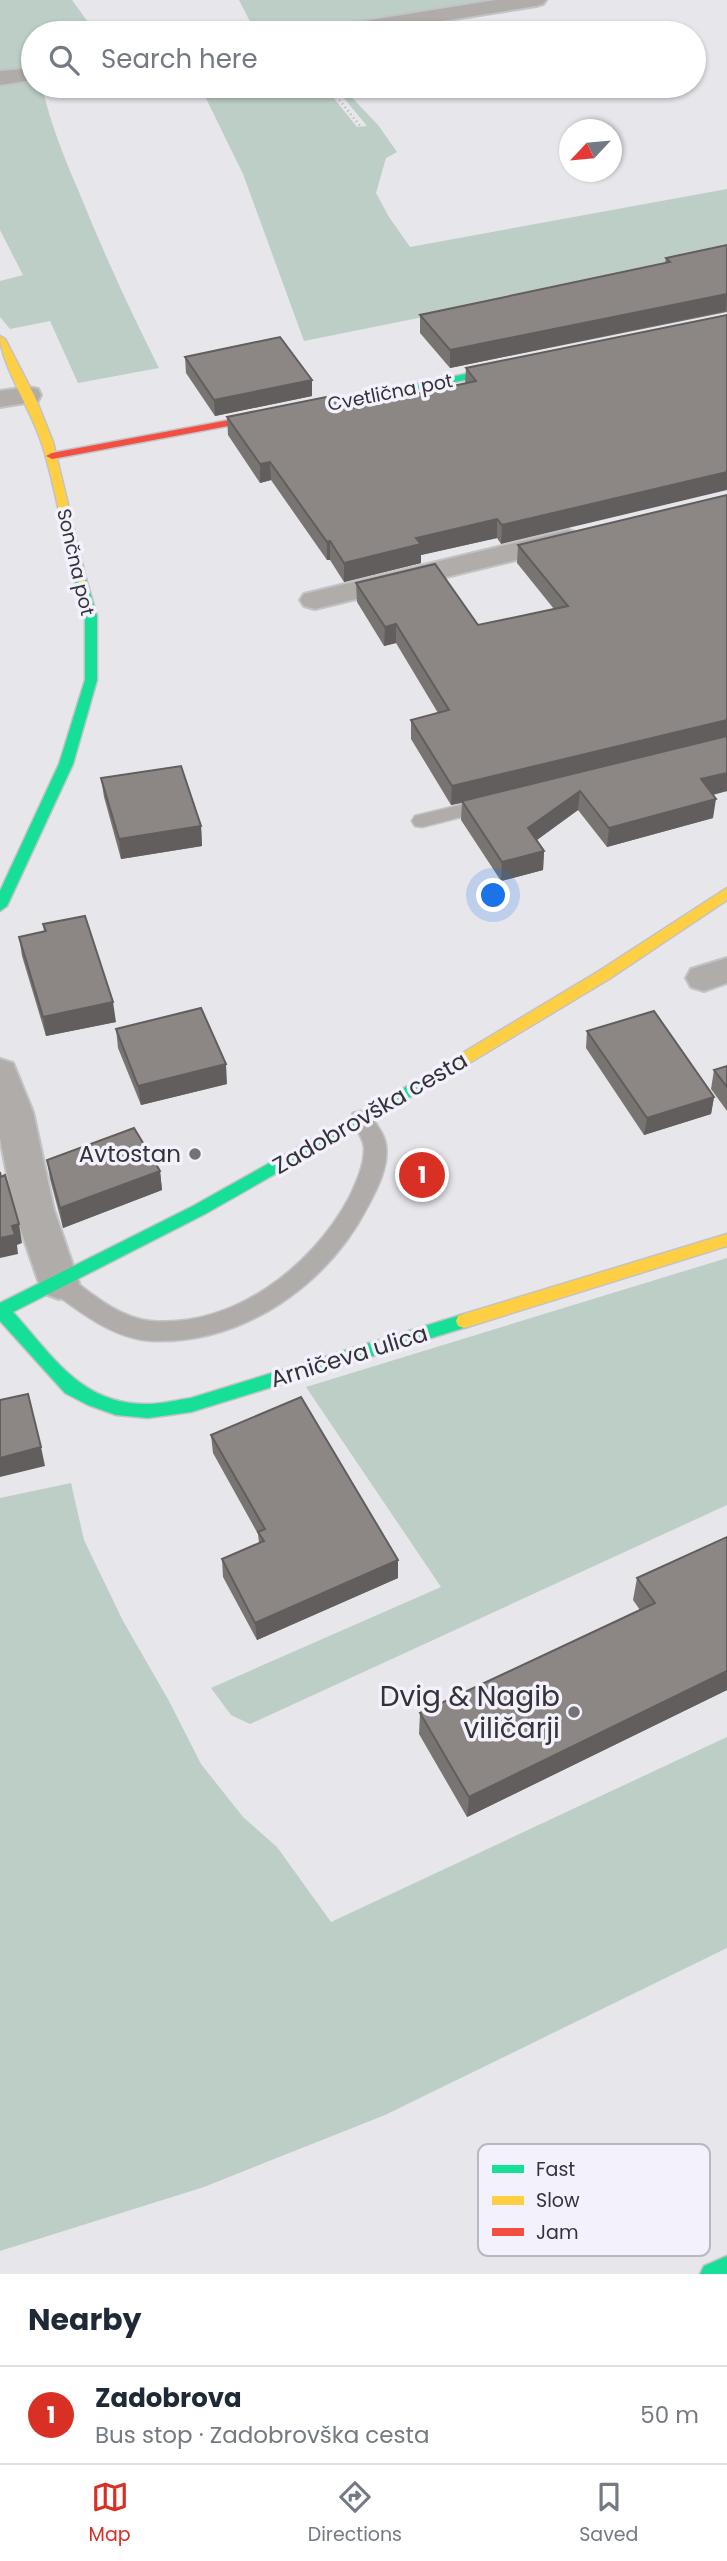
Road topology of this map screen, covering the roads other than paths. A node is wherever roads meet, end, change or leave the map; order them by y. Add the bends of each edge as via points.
1 (536, 0) edge
2 (403, 21) edge
3 (21, 75) edge
4 (0, 78) edge
5 (0, 339) edge
6 (539, 362) edge
7 (28, 395) junction
8 (0, 399) edge
9 (52, 456) junction
10 (594, 533) edge
11 (315, 600) dead end
12 (503, 801) edge
13 (422, 821) dead end
14 (727, 893) edge
15 (0, 906) edge
16 (0, 1073) edge
17 (361, 1119) junction
18 (727, 1240) edge
19 (59, 1283) junction
20 (0, 1311) edge
21 (727, 2267) edge
22 (712, 2274) edge

1 - 2 street
3 - 4 street
5 - 7 main road, Sončna pot
6 - 9 main road, Cvetlična pot
7 - 8 street
7 - 9 main road, Sončna pot
9 - 15 main road, Sončna pot via 91,616 91,680 65,764
10 - 11 street
12 - 13 lane
14 - 17 main road, Zadobrovška cesta via 585,986
16 - 19 street via 14,1112 34,1210
17 - 19 main road, Zadobrovška cesta via 191,1216
17 - 19 lane via 376,1144 372,1171 359,1203 333,1244 267,1300 222,1321 180,1331 150,1331 116,1321
18 - 20 main road, Arničeva ulica via 191,1405 148,1411 116,1408 71,1388
19 - 20 main road, Zadobrovška cesta
21 - 22 main road

